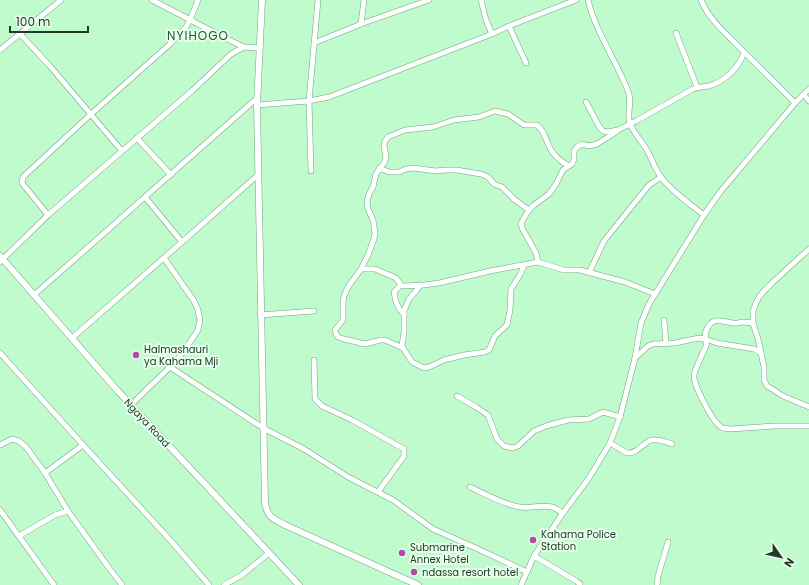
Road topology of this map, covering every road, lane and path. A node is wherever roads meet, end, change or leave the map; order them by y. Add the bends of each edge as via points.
1 (61, 0) edge
2 (152, 0) edge
3 (198, 0) edge
4 (262, 0) edge
5 (318, 0) edge
6 (364, 0) edge
7 (429, 0) edge
8 (481, 0) edge
9 (576, 0) edge
10 (588, 0) edge
11 (701, 0) edge
12 (190, 20) junction
13 (361, 24) junction
14 (509, 26) junction
15 (676, 33) dead end
16 (20, 34) junction
17 (492, 34) junction
18 (314, 43) junction
19 (244, 47) junction
20 (260, 48) junction
21 (0, 50) edge
22 (744, 53) junction
23 (526, 63) dead end
24 (697, 87) junction
25 (809, 90) edge
26 (804, 95) junction
27 (257, 98) junction
28 (309, 101) junction
29 (809, 101) edge
30 (586, 102) dead end
31 (796, 103) junction
32 (257, 105) junction
33 (90, 115) junction
34 (630, 124) junction
35 (618, 130) junction
36 (137, 138) junction
37 (122, 151) junction
38 (569, 166) junction
39 (379, 168) junction
40 (311, 171) dead end
41 (170, 175) junction
42 (258, 175) junction
43 (661, 177) junction
44 (145, 197) junction
45 (529, 210) junction
46 (48, 216) junction
47 (704, 216) junction
48 (182, 242) junction
49 (809, 249) edge
50 (164, 258) junction
51 (1, 259) edge
52 (538, 262) junction
53 (524, 265) junction
54 (361, 269) junction
55 (589, 273) junction
56 (401, 285) junction
57 (420, 285) junction
58 (655, 294) junction
59 (34, 295) junction
60 (314, 311) dead end
61 (404, 314) junction
62 (260, 315) junction
63 (664, 320) dead end
64 (753, 324) junction
65 (72, 338) junction
66 (705, 339) junction
67 (666, 343) junction
68 (403, 348) junction
69 (0, 353) edge
70 (760, 353) junction
71 (635, 358) junction
72 (314, 360) dead end
73 (170, 367) junction
74 (457, 396) dead end
75 (131, 405) junction
76 (809, 407) edge
77 (620, 417) junction
78 (809, 426) edge
79 (263, 428) junction
80 (610, 443) junction
81 (672, 444) dead end
82 (83, 445) junction
83 (0, 446) edge
84 (45, 473) junction
85 (470, 487) dead end
86 (378, 492) junction
87 (68, 511) junction
88 (1, 512) edge
89 (562, 513) junction
90 (19, 536) junction
91 (668, 542) dead end
92 (269, 553) junction
93 (534, 556) junction
94 (527, 572) junction
95 (54, 585) edge
96 (122, 585) edge
97 (209, 585) edge
98 (224, 585) edge
99 (299, 585) edge
100 (418, 585) edge
101 (521, 585) edge
102 (580, 585) edge
103 (657, 585) edge

1 - 16 street
2 - 12 street
3 - 12 street
4 - 20 street
5 - 18 street
6 - 13 street
7 - 13 street
8 - 17 street
9 - 14 street
10 - 34 street via 599,32 629,92
11 - 22 street via 705,10
12 - 19 street
12 - 33 street via 170,44
13 - 18 street
14 - 17 street
14 - 23 street
15 - 24 street
16 - 21 street
16 - 33 street
17 - 28 street via 329,97
18 - 28 street
19 - 20 street
19 - 36 street via 231,54
20 - 27 street
22 - 24 street via 734,71 724,79 709,86
22 - 31 street
24 - 34 street
25 - 26 street
26 - 29 street
26 - 31 street
27 - 32 street
27 - 41 street
28 - 32 street
28 - 40 street
30 - 35 street via 603,131
31 - 47 street via 721,191
32 - 42 street
33 - 37 street
33 - 46 street via 22,179 22,184
34 - 35 street
34 - 43 street
35 - 38 street via 597,144 582,144 576,147 573,161
36 - 37 street
36 - 41 street
37 - 46 street
38 - 39 street via 552,152 537,125 524,125 508,114 495,111 479,118 454,120 433,127 405,130 388,137 384,146 386,158
38 - 45 street via 563,170 549,194
39 - 45 street via 389,172 414,168 481,174
39 - 54 street via 367,202 373,220 374,239
41 - 44 street
42 - 48 street
42 - 62 street
43 - 47 street
43 - 55 street via 649,185 604,241
44 - 48 street
44 - 59 street
45 - 52 street via 521,225
46 - 51 street
47 - 58 street
48 - 50 street
49 - 64 street via 759,297
50 - 65 street
50 - 73 street via 194,301 200,320 198,330
51 - 59 street, Ngaya Road
52 - 53 street
52 - 55 street via 564,270
53 - 57 street
53 - 68 street via 511,289 507,325 495,336 489,350 444,360 424,368 412,362
54 - 56 street via 375,269 396,278
54 - 68 street via 344,296 343,320 335,330 336,334 344,340 365,344 385,340
55 - 58 street via 625,282
56 - 57 street
56 - 61 street via 394,292 399,310
57 - 61 street via 409,299
58 - 71 street via 641,323
59 - 65 street, Ngaya Road
60 - 62 street
61 - 68 street
62 - 79 street
63 - 67 street
64 - 66 street via 716,320 711,322 706,330
64 - 70 street
65 - 75 street, Ngaya Road
66 - 67 street
66 - 70 street via 754,349
66 - 78 street via 707,343 694,378 707,408 720,427 730,429
67 - 71 street via 648,346
69 - 82 street
70 - 76 street via 767,386 782,396
71 - 77 street
72 - 86 street via 315,399 322,406 404,449 404,456
73 - 75 street
73 - 79 street
74 - 77 street via 488,415 497,439 504,446 513,448 539,428 568,420 589,419 603,412
75 - 92 street, Ngaya Road
77 - 80 street
79 - 86 street
79 - 100 street via 266,512 285,525
80 - 81 street via 627,453 634,452 651,440
80 - 89 street via 589,478
82 - 84 street
82 - 97 street
83 - 84 street via 12,440 19,441 30,451
84 - 87 street
85 - 89 street via 518,507 549,506
86 - 94 street via 433,529
87 - 90 street via 55,515
87 - 96 street
88 - 90 street
89 - 93 street
90 - 95 street
91 - 103 street
92 - 98 street
92 - 99 street, Ngaya Road
93 - 94 street
93 - 102 street
94 - 101 street

